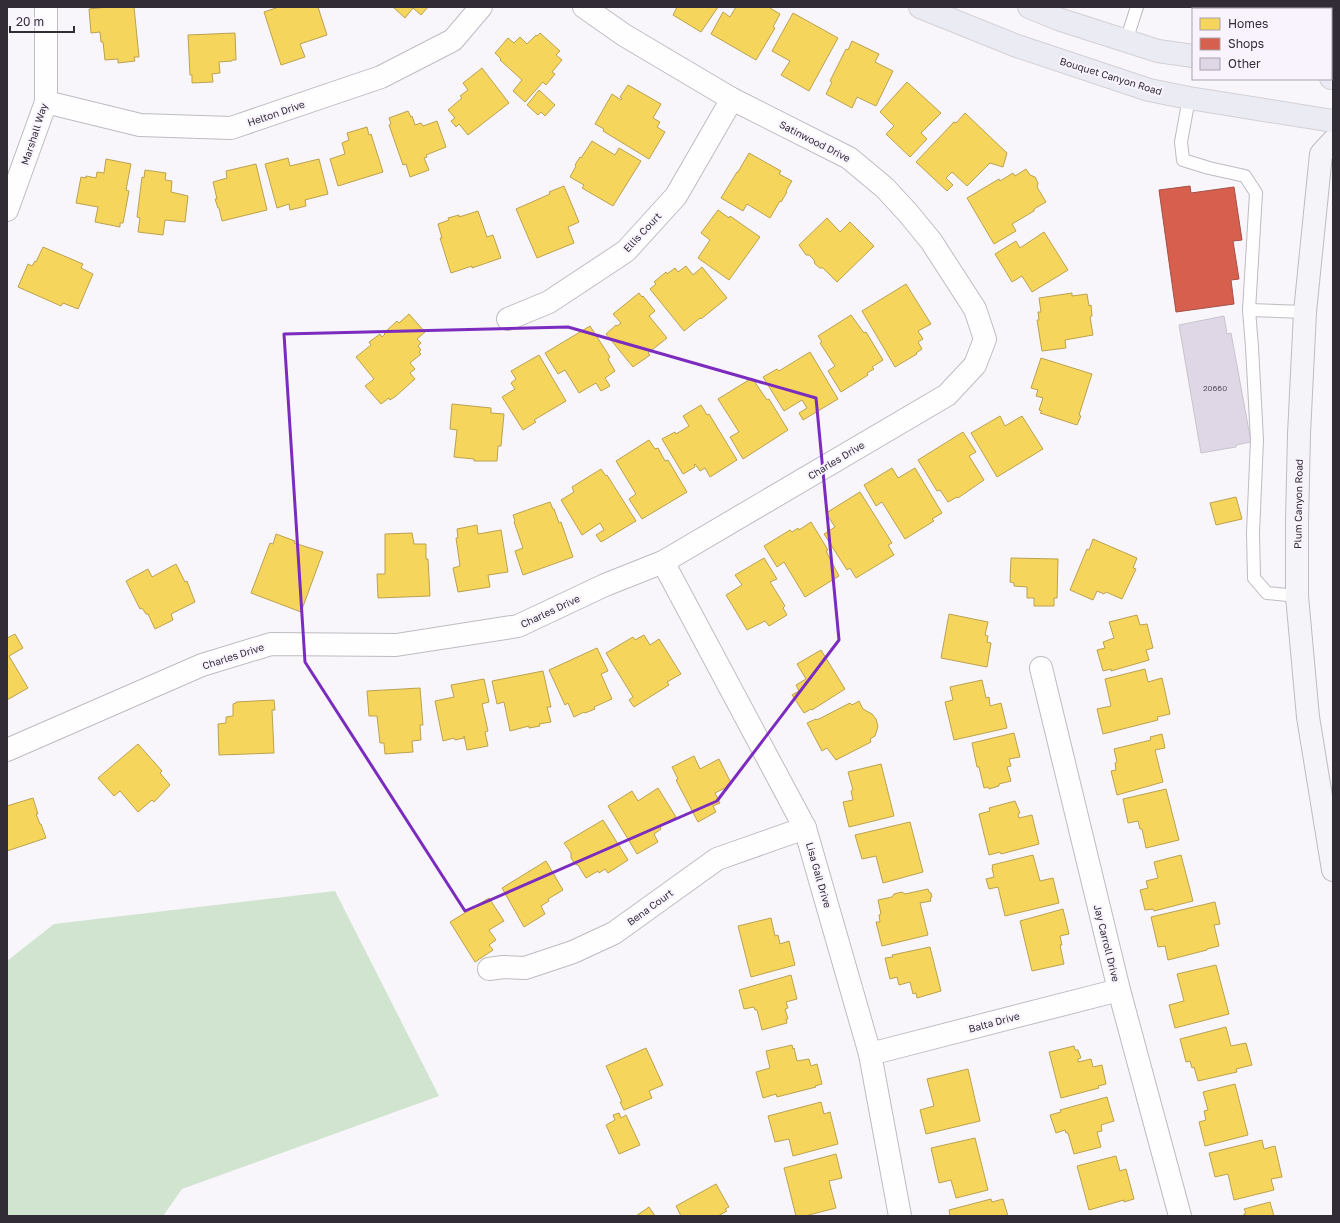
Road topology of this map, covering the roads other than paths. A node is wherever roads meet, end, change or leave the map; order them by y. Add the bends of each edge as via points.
1 (46, 7) edge
2 (481, 7) edge
3 (584, 7) edge
4 (920, 7) edge
5 (1029, 7) edge
6 (1137, 7) edge
7 (1126, 41) junction
8 (1192, 56) edge
9 (1189, 98) junction
10 (732, 99) junction
11 (46, 102) junction
12 (1333, 121) edge
13 (1333, 141) edge
14 (7, 210) edge
15 (1249, 310) junction
16 (1305, 312) junction
17 (508, 319) dead end
18 (985, 339) joint
19 (663, 562) junction
20 (1297, 596) junction
21 (1041, 668) dead end
22 (7, 750) edge
23 (805, 828) junction
24 (1333, 870) edge
25 (489, 969) dead end
26 (1119, 990) junction
27 (870, 1054) junction
28 (900, 1216) edge
29 (1180, 1216) edge

1 - 11 street, Marshall Way
2 - 11 street, Helton Drive via 452,40 381,77 231,128 140,125
3 - 10 street, Satinwood Drive via 624,35
4 - 9 main road, Bouquet Canyon Road via 1017,46 1150,90
5 - 7 main road
6 - 7 lane
7 - 8 main road via 1158,51
9 - 12 main road, Bouquet Canyon Road
9 - 15 lane via 1181,142 1183,160 1245,176 1256,193
10 - 17 street, Ellis Court via 676,196 626,251 549,302
10 - 18 street, Satinwood Drive via 849,158 885,188 939,253 975,309
11 - 14 street, Marshall Way
13 - 16 main road, Plum Canyon Road via 1321,154
15 - 16 lane
15 - 20 lane via 1257,440 1252,533 1254,578 1267,593
16 - 20 main road, Plum Canyon Road via 1299,434
18 - 19 street, Charles Drive via 975,365 947,395
19 - 22 street, Charles Drive via 605,585 518,626 396,645 271,644 202,665
19 - 23 street, Lisa Gail Drive
20 - 24 main road, Plum Canyon Road via 1308,717
21 - 26 street, Jay Carroll Drive
23 - 25 street, Bena Court via 717,859 614,933 573,952 525,968
23 - 27 street, Lisa Gail Drive
26 - 27 street, Balta Drive
26 - 29 street, Jay Carroll Drive
27 - 28 street, Lisa Gail Drive

